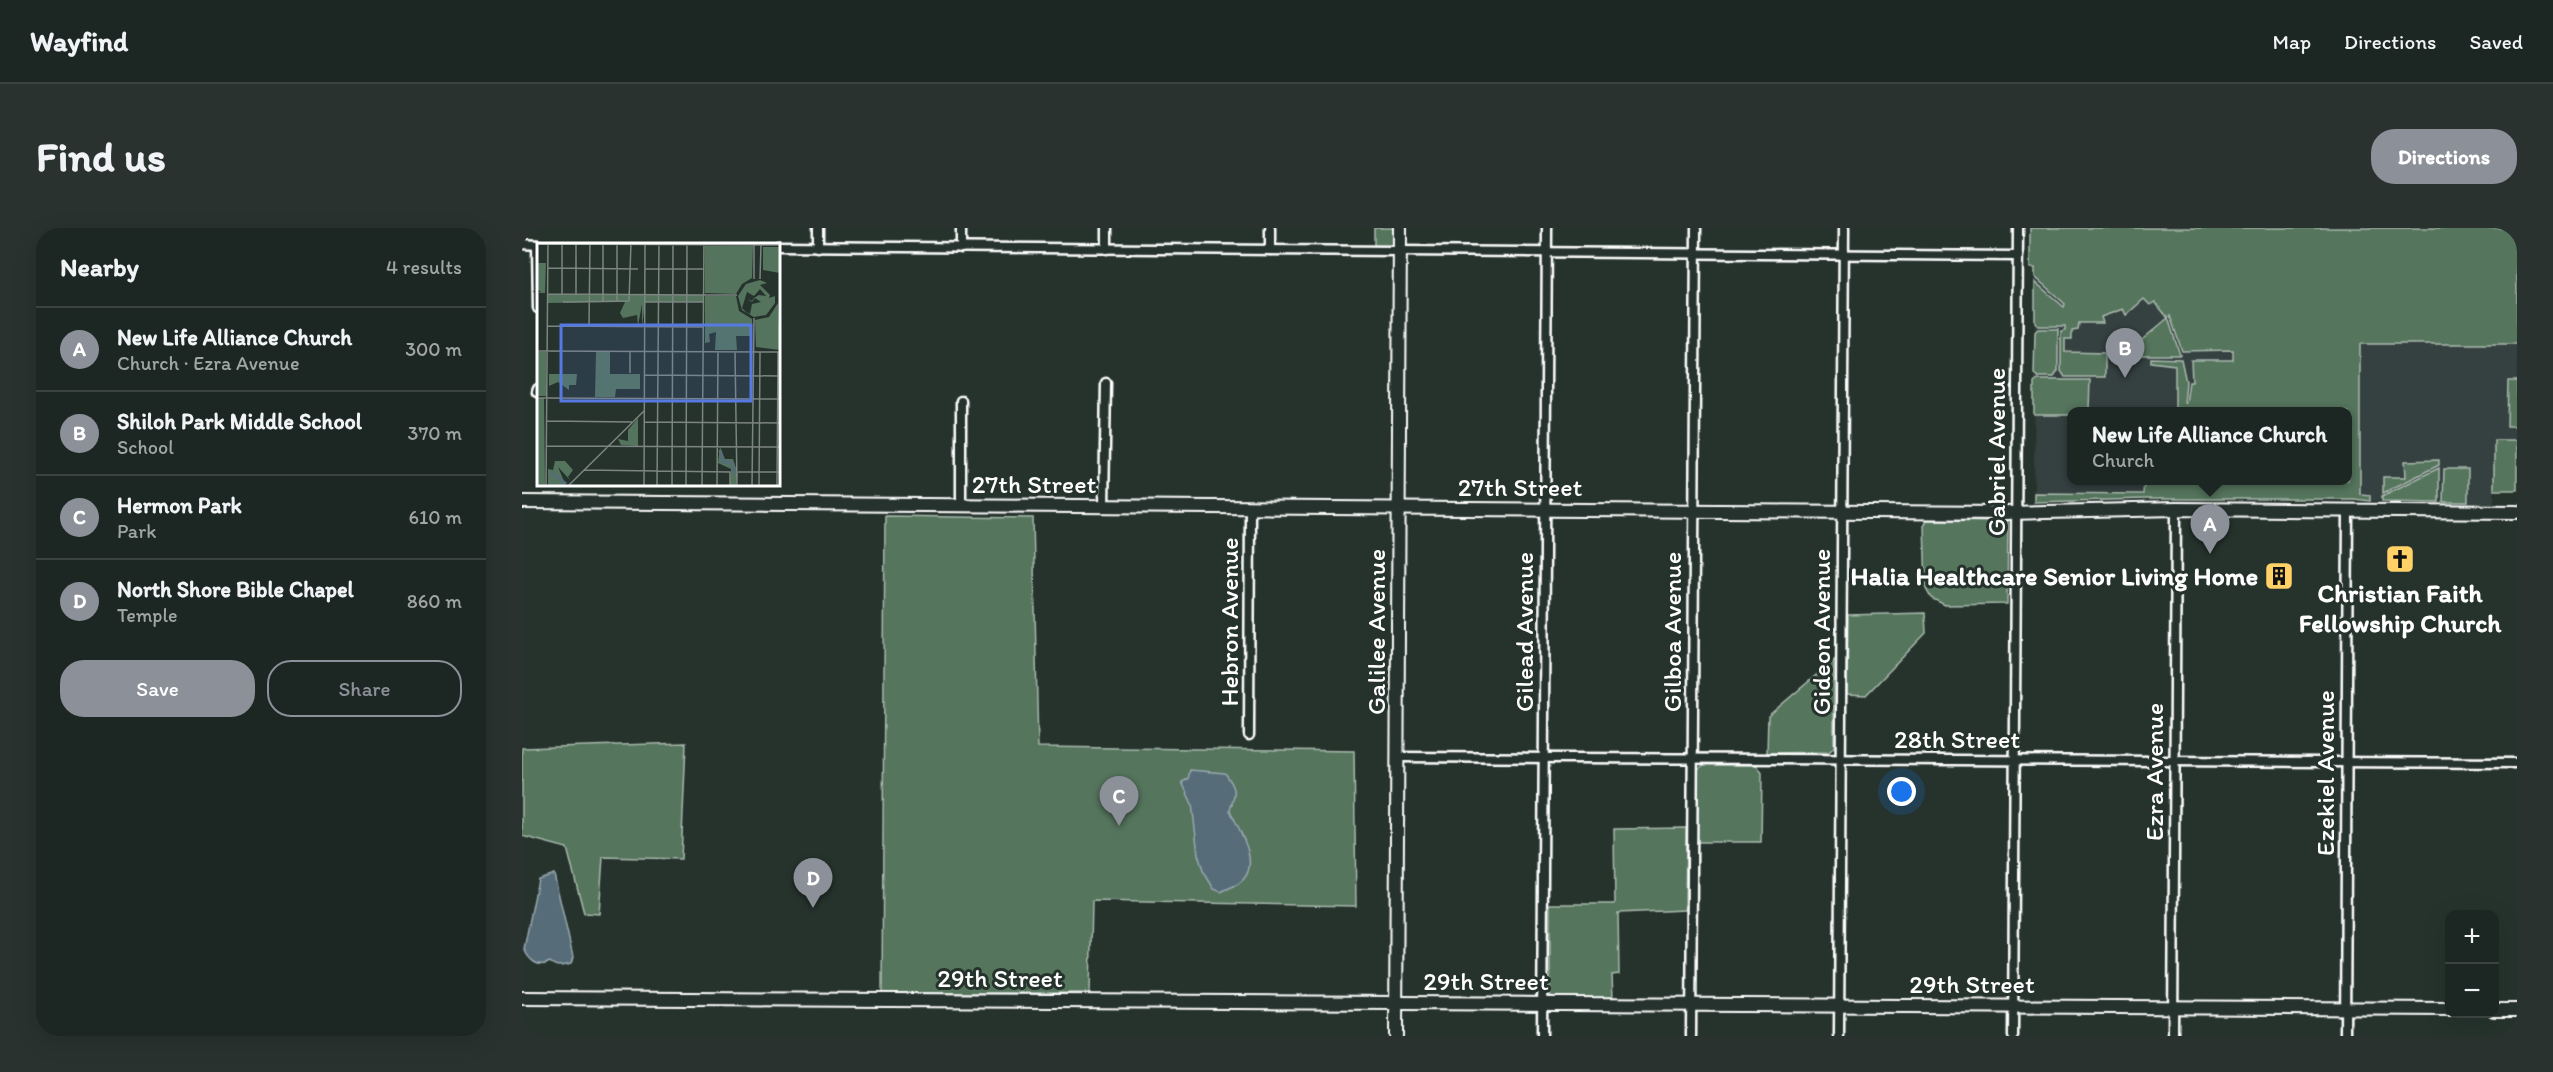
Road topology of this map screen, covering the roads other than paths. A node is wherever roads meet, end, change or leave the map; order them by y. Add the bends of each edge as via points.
1 (818, 228) edge
2 (961, 228) edge
3 (1107, 228) edge
4 (1270, 228) edge
5 (1400, 228) edge
6 (1547, 228) edge
7 (1696, 228) edge
8 (1844, 228) edge
9 (2018, 228) edge
10 (780, 246) edge
11 (818, 247) junction
12 (961, 248) junction
13 (1107, 249) junction
14 (1270, 250) junction
15 (1400, 252) junction
16 (1547, 253) junction
17 (1696, 254) junction
18 (1844, 255) junction
19 (2018, 256) junction
20 (1106, 383) dead end
21 (961, 401) dead end
22 (522, 502) edge
23 (961, 506) junction
24 (1104, 507) junction
25 (1251, 508) junction
26 (1399, 509) junction
27 (2176, 509) junction
28 (1546, 510) junction
29 (2348, 510) junction
30 (1694, 511) junction
31 (1843, 512) junction
32 (2517, 512) edge
33 (2016, 513) junction
34 (1249, 735) dead end
35 (1398, 757) junction
36 (1544, 758) junction
37 (1693, 759) junction
38 (1841, 760) junction
39 (2015, 760) junction
40 (2175, 761) junction
41 (2346, 762) junction
42 (2517, 763) edge
43 (522, 998) edge
44 (1396, 1003) junction
45 (1543, 1004) junction
46 (1691, 1005) junction
47 (1839, 1006) junction
48 (2013, 1007) junction
49 (2173, 1008) junction
50 (2345, 1009) junction
51 (2445, 1009) edge
52 (2499, 1010) edge
53 (2517, 1010) edge
54 (1396, 1036) edge
55 (1542, 1036) edge
56 (1691, 1036) edge
57 (1839, 1036) edge
58 (2013, 1036) edge
59 (2173, 1036) edge
60 (2345, 1036) edge

1 - 11 street
2 - 12 street
3 - 13 street
4 - 14 street
5 - 15 street, Galilee Avenue
6 - 16 street, Gilead Avenue
7 - 17 street, Gilboa Avenue
8 - 18 street, Gideon Avenue
9 - 19 street, Gabriel Avenue
10 - 11 street
11 - 12 street
12 - 13 street
13 - 14 street
14 - 15 street
15 - 16 street
15 - 26 street, Galilee Avenue
16 - 17 street
16 - 28 street, Gilead Avenue
17 - 18 street
17 - 30 street, Gilboa Avenue
18 - 19 street
18 - 31 street, Gideon Avenue
19 - 33 street, Gabriel Avenue
20 - 24 street
21 - 23 street
22 - 23 street, 27th Street
23 - 24 street, 27th Street
24 - 25 street, 27th Street
25 - 26 street, 27th Street
25 - 34 street, Hebron Avenue
26 - 28 street, 27th Street
26 - 35 street, Galilee Avenue
27 - 29 street, 27th Street
27 - 33 street, 27th Street
27 - 40 street, Ezra Avenue
28 - 30 street, 27th Street
28 - 36 street, Gilead Avenue
29 - 32 street, 27th Street
29 - 41 street, Ezekiel Avenue
30 - 31 street, 27th Street
30 - 37 street, Gilboa Avenue
31 - 33 street, 27th Street
31 - 38 street, Gideon Avenue
33 - 39 street, Gabriel Avenue
35 - 36 street, 28th Street
35 - 44 street, Galilee Avenue
36 - 37 street, 28th Street
36 - 45 street, Gilead Avenue
37 - 38 street, 28th Street
37 - 46 street, Gilboa Avenue
38 - 39 street, 28th Street
38 - 47 street, Gideon Avenue
39 - 40 street, 28th Street
39 - 48 street, Gabriel Avenue
40 - 41 street, 28th Street
40 - 49 street, Ezra Avenue
41 - 42 street, 28th Street
41 - 50 street, Ezekiel Avenue
43 - 44 street, 29th Street
44 - 45 street, 29th Street
44 - 54 street, Galilee Avenue
45 - 46 street, 29th Street
45 - 55 street, Gilead Avenue
46 - 47 street, 29th Street
46 - 56 street, Gilboa Avenue
47 - 48 street, 29th Street
47 - 57 street, Gideon Avenue
48 - 49 street, 29th Street
48 - 58 street, Gabriel Avenue
49 - 50 street, 29th Street
49 - 59 street, Ezra Avenue
50 - 51 street, 29th Street
50 - 60 street, Ezekiel Avenue
52 - 53 street

